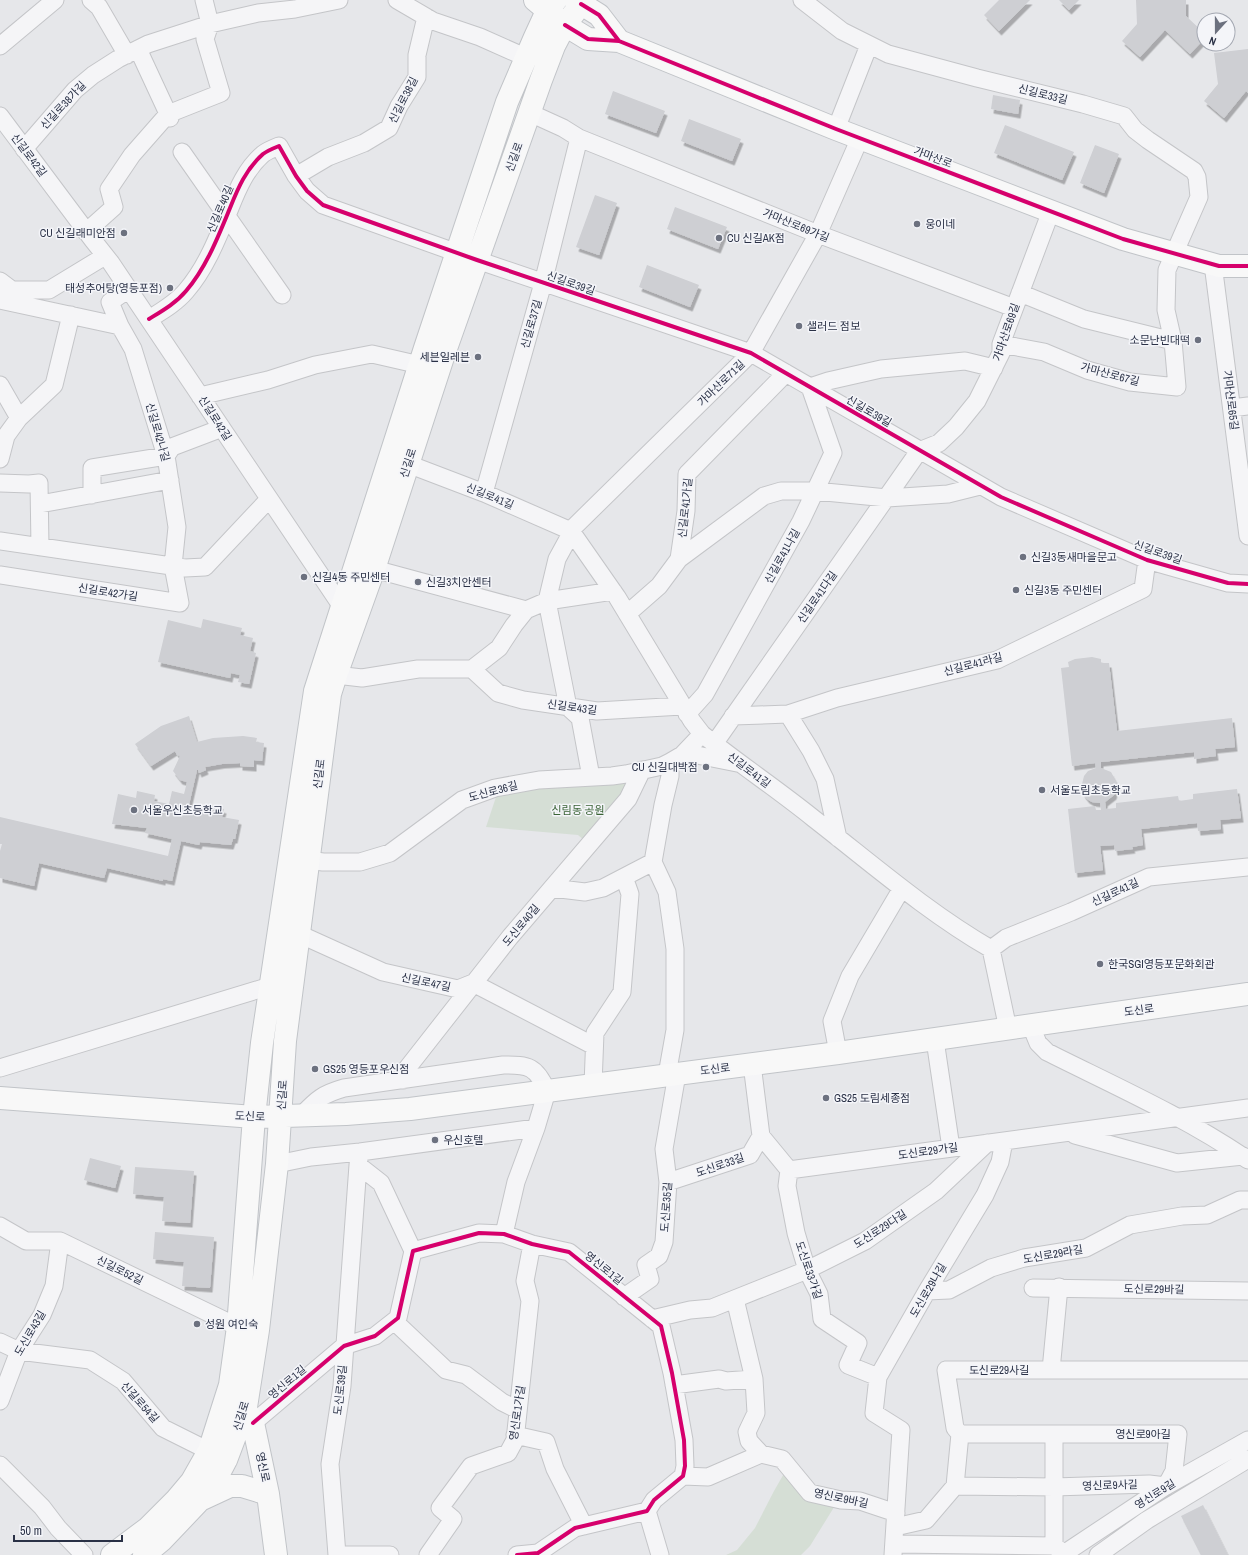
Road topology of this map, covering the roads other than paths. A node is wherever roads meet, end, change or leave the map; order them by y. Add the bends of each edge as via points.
1 (55, 0) edge
2 (204, 0) edge
3 (339, 0) edge
4 (397, 0) edge
5 (802, 0) edge
6 (580, 1) edge
7 (98, 2) edge
8 (546, 4) edge
9 (426, 17) junction
10 (210, 24) junction
11 (565, 25) junction
12 (619, 41) junction
13 (870, 45) junction
14 (0, 46) edge
15 (133, 52) junction
16 (525, 57) junction
17 (530, 113) junction
18 (0, 116) edge
19 (169, 116) junction
20 (836, 129) junction
21 (579, 138) junction
22 (860, 138) junction
23 (24, 149) junction
24 (182, 152) dead end
25 (296, 176) junction
26 (1051, 211) junction
27 (226, 216) junction
28 (86, 232) junction
29 (818, 234) junction
30 (1173, 253) junction
31 (106, 256) junction
32 (467, 257) junction
33 (1213, 264) junction
34 (1248, 266) edge
35 (0, 281) edge
36 (543, 283) junction
37 (129, 289) junction
38 (1020, 293) junction
39 (282, 296) dead end
40 (32, 298) junction
41 (0, 300) edge
42 (1014, 308) junction
43 (71, 315) junction
44 (149, 319) junction
45 (120, 326) junction
46 (1173, 341) junction
47 (1001, 344) junction
48 (751, 353) junction
49 (420, 365) junction
50 (994, 368) junction
51 (786, 373) junction
52 (0, 385) edge
53 (810, 387) junction
54 (200, 396) junction
55 (1240, 407) edge
56 (19, 418) junction
57 (222, 428) junction
58 (919, 451) junction
59 (166, 456) junction
60 (0, 459) edge
61 (408, 464) junction
62 (170, 480) junction
63 (0, 483) edge
64 (980, 486) junction
65 (815, 491) junction
66 (484, 493) junction
67 (92, 495) junction
68 (887, 498) junction
69 (268, 499) junction
70 (40, 504) junction
71 (571, 531) junction
72 (1248, 536) edge
73 (0, 541) edge
74 (40, 547) junction
75 (679, 559) junction
76 (1147, 560) junction
77 (173, 566) junction
78 (374, 569) junction
79 (0, 575) edge
80 (1248, 584) edge
81 (613, 591) junction
82 (547, 601) junction
83 (342, 607) junction
84 (526, 610) junction
85 (627, 614) junction
86 (472, 669) junction
87 (336, 675) junction
88 (568, 707) junction
89 (685, 710) junction
90 (788, 714) junction
91 (733, 716) junction
92 (708, 739) junction
93 (670, 762) junction
94 (741, 764) junction
95 (642, 770) junction
96 (591, 777) junction
97 (838, 838) junction
98 (308, 860) junction
99 (653, 862) junction
100 (1248, 867) edge
101 (624, 877) junction
102 (552, 888) junction
103 (902, 888) junction
104 (299, 934) junction
105 (991, 949) junction
106 (474, 983) junction
107 (270, 986) junction
108 (1248, 994) edge
109 (1031, 1026) junction
110 (1008, 1029) junction
111 (935, 1040) junction
112 (594, 1046) junction
113 (838, 1053) junction
114 (752, 1064) junction
115 (0, 1068) edge
116 (672, 1075) junction
117 (403, 1080) junction
118 (593, 1085) junction
119 (546, 1091) junction
120 (0, 1098) edge
121 (1248, 1108) edge
122 (302, 1115) junction
123 (281, 1116) junction
124 (254, 1117) junction
125 (1178, 1118) junction
126 (536, 1128) junction
127 (1068, 1132) junction
128 (761, 1136) junction
129 (1004, 1141) junction
130 (987, 1143) junction
131 (952, 1148) junction
132 (359, 1158) junction
133 (1245, 1158) edge
134 (277, 1164) junction
135 (789, 1170) junction
136 (668, 1182) junction
137 (1248, 1200) edge
138 (0, 1226) edge
139 (504, 1234) junction
140 (60, 1241) junction
141 (532, 1244) junction
142 (413, 1250) junction
143 (807, 1270) junction
144 (1033, 1288) dead end
145 (1059, 1288) junction
146 (927, 1291) junction
147 (1248, 1291) edge
148 (624, 1297) junction
149 (735, 1299) junction
150 (652, 1319) junction
151 (394, 1321) junction
152 (238, 1327) junction
153 (0, 1342) edge
154 (344, 1346) junction
155 (18, 1351) junction
156 (1051, 1370) junction
157 (1248, 1370) edge
158 (878, 1377) junction
159 (754, 1379) junction
160 (230, 1385) junction
161 (674, 1385) junction
162 (0, 1402) edge
163 (518, 1410) junction
164 (250, 1415) junction
165 (960, 1434) junction
166 (1054, 1434) junction
167 (515, 1435) junction
168 (1248, 1440) edge
169 (209, 1452) junction
170 (761, 1454) junction
171 (1248, 1459) edge
172 (0, 1465) edge
173 (683, 1476) junction
174 (955, 1486) junction
175 (1166, 1486) junction
176 (1054, 1487) junction
177 (268, 1494) junction
178 (200, 1500) junction
179 (647, 1511) junction
180 (895, 1520) junction
181 (584, 1526) junction
182 (893, 1550) edge
183 (1060, 1551) edge
184 (84, 1555) edge
185 (112, 1555) edge
186 (144, 1555) edge
187 (276, 1555) edge
188 (337, 1555) edge
189 (390, 1555) edge
190 (428, 1555) edge
191 (517, 1555) edge
192 (660, 1555) edge
193 (1098, 1555) edge

1 - 14 street
2 - 10 street
3 - 10 street, 신길로38가길 via 258,13
4 - 9 street
5 - 13 street, 신길로33길 via 842,31
6 - 11 main road, 신길로
6 - 12 main road, 가마산로 via 599,16
7 - 15 street
8 - 11 main road, 가마산로
8 - 16 main road, 신길로
9 - 16 street
9 - 25 street, 신길로38길 via 418,55 417,77 389,128
10 - 15 street, 신길로38가길 via 148,44
10 - 19 street via 205,39 221,93
11 - 12 main road, 가마산로 via 588,39
11 - 17 main road, 신길로 via 554,46
12 - 20 main road, 가마산로
13 - 20 street
13 - 30 street, 신길로33길 via 888,54 1124,116 1140,133 1194,171 1197,177 1199,197
15 - 19 street
15 - 23 street, 신길로38가길 via 93,75 75,90
16 - 32 main road, 신길로 via 507,102
17 - 21 street
17 - 32 main road, 신길로
18 - 23 street, 신길로42길
19 - 28 street via 132,155 109,189 114,207
20 - 22 main road, 가마산로
21 - 29 street, 가마산로69가길
21 - 36 street, 신길로37길
22 - 26 main road, 가마산로
22 - 29 street, 가마산로71길
23 - 28 street, 신길로42길
24 - 27 street, 신길로40길
25 - 27 street, 신길로40길 via 279,146 264,153 241,183
25 - 32 street, 신길로40길 via 307,191 323,205
26 - 30 main road, 가마산로 via 1124,239
26 - 38 street, 가마산로69길
27 - 39 street, 신길로40길
27 - 44 street, 신길로40길 via 213,246 186,291 175,302
28 - 31 street, 신길로42길
29 - 42 street, 가마산로69가길
29 - 48 street, 가마산로71길
30 - 33 main road, 가마산로
30 - 46 street, 가마산로67길 via 1166,283 1166,310
31 - 37 street, 신길로42길
31 - 40 street
32 - 36 street, 신길로39길
32 - 49 main road, 신길로
32 - 61 main road, 신길로 via 444,354
33 - 34 main road, 가마산로
33 - 55 street, 가마산로65길
35 - 40 street via 12,290
36 - 48 street, 신길로39길
36 - 66 street, 신길로37길
37 - 44 street, 신길로42길
37 - 45 street, 신길로42나길 via 110,302
38 - 42 street, 가마산로69길
38 - 46 street via 1084,319
40 - 41 street
40 - 43 street
42 - 47 street, 가마산로69길
43 - 45 street
43 - 56 street via 54,385
44 - 54 street, 신길로42길
45 - 59 street, 신길로42나길 via 133,349
46 - 47 street, 가마산로67길 via 1178,386 1130,382 1087,370 1044,352
47 - 50 street, 가마산로69길 via 1001,353
48 - 51 street, 신길로39길
48 - 71 street, 가마산로71길
49 - 54 street via 372,354 315,365 268,380
49 - 83 main road, 신길로
50 - 53 street via 966,361 880,369
50 - 58 street, 가마산로69길 via 977,401 956,427 939,443
51 - 53 street, 신길로39길
51 - 75 street, 신길로41가길 via 687,474 686,511
52 - 56 street
53 - 58 street, 신길로39길
53 - 65 street, 신길로41나길 via 833,453
54 - 57 street, 신길로42길
55 - 72 street, 가마산로65길
56 - 60 street via 6,436
57 - 59 street via 172,447
57 - 69 street, 신길로42길
58 - 64 street, 신길로39길
58 - 68 street, 신길로41다길
59 - 62 street, 신길로42나길
59 - 67 street via 92,468
61 - 66 street, 신길로41길
61 - 78 main road, 신길로
62 - 67 street
62 - 77 street, 신길로42나길 via 177,527
63 - 70 street via 39,483
64 - 68 street via 948,494
64 - 76 street, 신길로39길
65 - 68 street
65 - 75 street via 781,491 764,496
65 - 89 street, 신길로41나길 via 705,694
66 - 71 street, 신길로41길
67 - 70 street
68 - 91 street, 신길로41다길
69 - 77 street via 205,567
69 - 83 street, 신길로42길
70 - 74 street
71 - 81 street, 신길로41길
71 - 82 street via 557,559
73 - 74 street
74 - 77 street
75 - 85 street, 신길로41가길 via 659,586
76 - 80 street, 신길로39길 via 1228,583
76 - 90 street, 신길로41라길 via 1143,588 997,660 837,698
77 - 79 street, 신길로42가길 via 180,603
78 - 84 street
78 - 87 main road, 신길로
81 - 82 street
81 - 85 street, 신길로41길
82 - 84 street
82 - 88 street
83 - 107 main road, 신길로 via 321,670 312,711
84 - 86 street via 499,648
85 - 89 street, 신길로41길
86 - 87 street via 418,669 362,678
86 - 88 street, 신길로43길 via 498,693 522,700
87 - 98 main road, 신길로 via 327,713
88 - 89 street, 신길로43길 via 597,711
88 - 96 street via 580,718
89 - 92 street, 신길로41길
90 - 91 street, 신길로41라길
90 - 97 street via 811,750 824,779
91 - 92 street, 신길로41다길
92 - 93 street, 도신로36길
92 - 94 street, 신길로41길
93 - 94 street, 도신로36길 via 697,755
93 - 95 street, 도신로36길
93 - 99 street via 670,776
94 - 97 street, 신길로41길
95 - 96 street, 도신로36길
95 - 102 street, 도신로40길 via 628,799
96 - 98 street, 도신로36길 via 538,780 495,788 462,800 390,853 360,862
97 - 103 street, 신길로41길
98 - 104 main road, 신길로
99 - 101 street
99 - 116 street via 667,892 675,949
100 - 105 street, 신길로41길 via 1149,877 1006,938
101 - 102 street via 603,888 584,892
101 - 112 street via 630,894 622,992 595,1033
102 - 106 street, 도신로40길
103 - 105 street, 신길로41길 via 968,936
103 - 113 street via 850,976 832,1021
104 - 106 street, 신길로47길 via 383,972 458,989
104 - 123 main road, 신길로 via 285,1041
105 - 110 street
106 - 112 street
106 - 117 street, 도신로40길 via 405,1071
107 - 115 street
107 - 124 main road, 신길로
108 - 109 main road, 도신로
109 - 110 main road, 도신로
109 - 125 street via 1038,1043 1047,1052
110 - 111 main road, 도신로
111 - 113 main road, 도신로
111 - 131 street
112 - 118 street
113 - 114 main road, 도신로
114 - 116 main road, 도신로
114 - 128 street
116 - 118 main road, 도신로
116 - 136 street, 도신로35길 via 664,1149
117 - 119 street via 510,1065 537,1072
117 - 122 street via 344,1088 327,1093
118 - 119 main road, 도신로
119 - 122 main road, 도신로 via 410,1109
119 - 126 street
120 - 124 main road, 도신로
121 - 125 street, 도신로29가길
122 - 123 main road, 도신로
123 - 124 main road, 도신로
123 - 134 main road, 신길로
124 - 152 main road, 신길로
125 - 127 street, 도신로29가길
125 - 133 street, 도신로29가길
126 - 132 street
126 - 139 street via 516,1182
127 - 129 street, 도신로29가길
127 - 133 street, 도신로29가길 via 1177,1163
128 - 135 street
128 - 136 street, 도신로33길 via 750,1155
129 - 130 street, 도신로29가길
129 - 146 street, 도신로29나길 via 1000,1162 985,1195
130 - 131 street, 도신로29가길
130 - 143 street, 도신로29다길 via 936,1191 871,1236
131 - 135 street, 도신로29가길
132 - 134 street via 311,1157
132 - 142 street via 381,1183
132 - 154 street, 도신로39길
134 - 164 main road, 신길로
135 - 143 street, 도신로33가길 via 787,1186 796,1233
136 - 148 street, 도신로35길 via 664,1242 659,1256 646,1266 650,1279
137 - 146 street, 도신로29라길 via 1240,1200 1207,1215 1182,1216 1130,1225 1086,1248 1024,1258 991,1268 949,1290
138 - 140 street, 신길로52길 via 26,1241
139 - 141 street, 영신로1길
139 - 142 street, 영신로1길 via 479,1233
140 - 152 street, 신길로52길
140 - 155 street, 도신로43길 via 54,1286 42,1315
141 - 148 street, 영신로1길 via 569,1252
141 - 163 street, 영신로1가길 via 525,1281 530,1301
142 - 151 street, 영신로1길 via 398,1318
143 - 149 street, 도신로29다길
143 - 158 street, 도신로33가길 via 819,1294 822,1320 858,1343 848,1364
144 - 145 street, 도신로29바길
145 - 147 street, 도신로29바길
145 - 156 street
146 - 158 street, 도신로29나길
148 - 150 street, 영신로1길
149 - 150 street, 도신로29다길 via 712,1308
149 - 159 street
150 - 161 street, 영신로1길 via 661,1326
151 - 154 street, 영신로1길 via 375,1336
151 - 163 street via 446,1370 466,1375 502,1402
152 - 160 main road, 신길로
153 - 155 street, 신길로54길
154 - 164 street, 영신로1길
154 - 188 street, 도신로39길 via 342,1386 330,1464
155 - 162 street, 도신로43길
155 - 169 street, 신길로54길 via 90,1360 123,1381 163,1428
156 - 157 street, 도신로29사길
156 - 165 street, 도신로29사길 via 946,1370 955,1428
158 - 180 street, 도신로29나길 via 874,1413 901,1430
159 - 161 street
159 - 170 street via 756,1413 747,1432 749,1441
160 - 164 main road, 영신로
160 - 169 main road, 신길로
161 - 173 street, 영신로1길 via 684,1440
163 - 167 street, 영신로1가길
164 - 177 main road, 영신로
164 - 178 main road, 신길로 via 216,1479
165 - 166 street, 영신로9아길
165 - 174 street, 도신로29사길
166 - 175 street, 영신로9아길 via 1178,1434 1174,1471
166 - 176 street
167 - 181 street via 546,1442 555,1469
167 - 190 street, 영신로1가길 via 508,1453 471,1466 440,1508 453,1519
168 - 175 street, 영신로9길
169 - 185 main road, 신길로 via 176,1500 148,1528
170 - 173 street via 708,1477
170 - 180 street, 영신로9바길 via 782,1459 810,1493 841,1500 860,1501
171 - 193 street via 1147,1520
172 - 184 street via 42,1507
173 - 179 street via 654,1500
174 - 176 street, 영신로9사길
174 - 180 street via 926,1520
175 - 176 street, 영신로9사길 via 1149,1484
175 - 183 street, 영신로9길
176 - 183 street
177 - 178 main road via 242,1486 230,1486
177 - 187 main road, 영신로
178 - 186 main road, 신길로
179 - 181 street
179 - 192 street
180 - 182 street
181 - 191 street via 575,1528 538,1553
182 - 183 street
188 - 189 street

